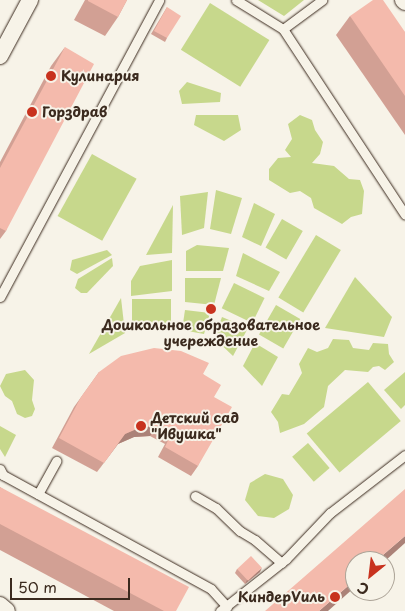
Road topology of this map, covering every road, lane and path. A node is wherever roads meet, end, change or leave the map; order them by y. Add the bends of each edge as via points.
1 (30, 0) edge
2 (159, 0) edge
3 (236, 0) edge
4 (322, 0) edge
5 (282, 29) junction
6 (0, 56) edge
7 (405, 215) edge
8 (3, 283) edge
9 (0, 297) edge
10 (405, 455) edge
11 (56, 461) dead end
12 (0, 469) edge
13 (38, 494) junction
14 (194, 496) dead end
15 (281, 563) junction
16 (0, 605) edge
17 (224, 609) edge
18 (8, 611) edge

1 - 6 street
2 - 8 lane
3 - 5 lane
4 - 5 lane
5 - 7 lane
8 - 9 lane
10 - 15 lane via 330,513
11 - 13 lane
12 - 13 lane via 3,475
13 - 17 lane via 211,589
14 - 15 lane via 216,508
15 - 17 lane
16 - 18 street

